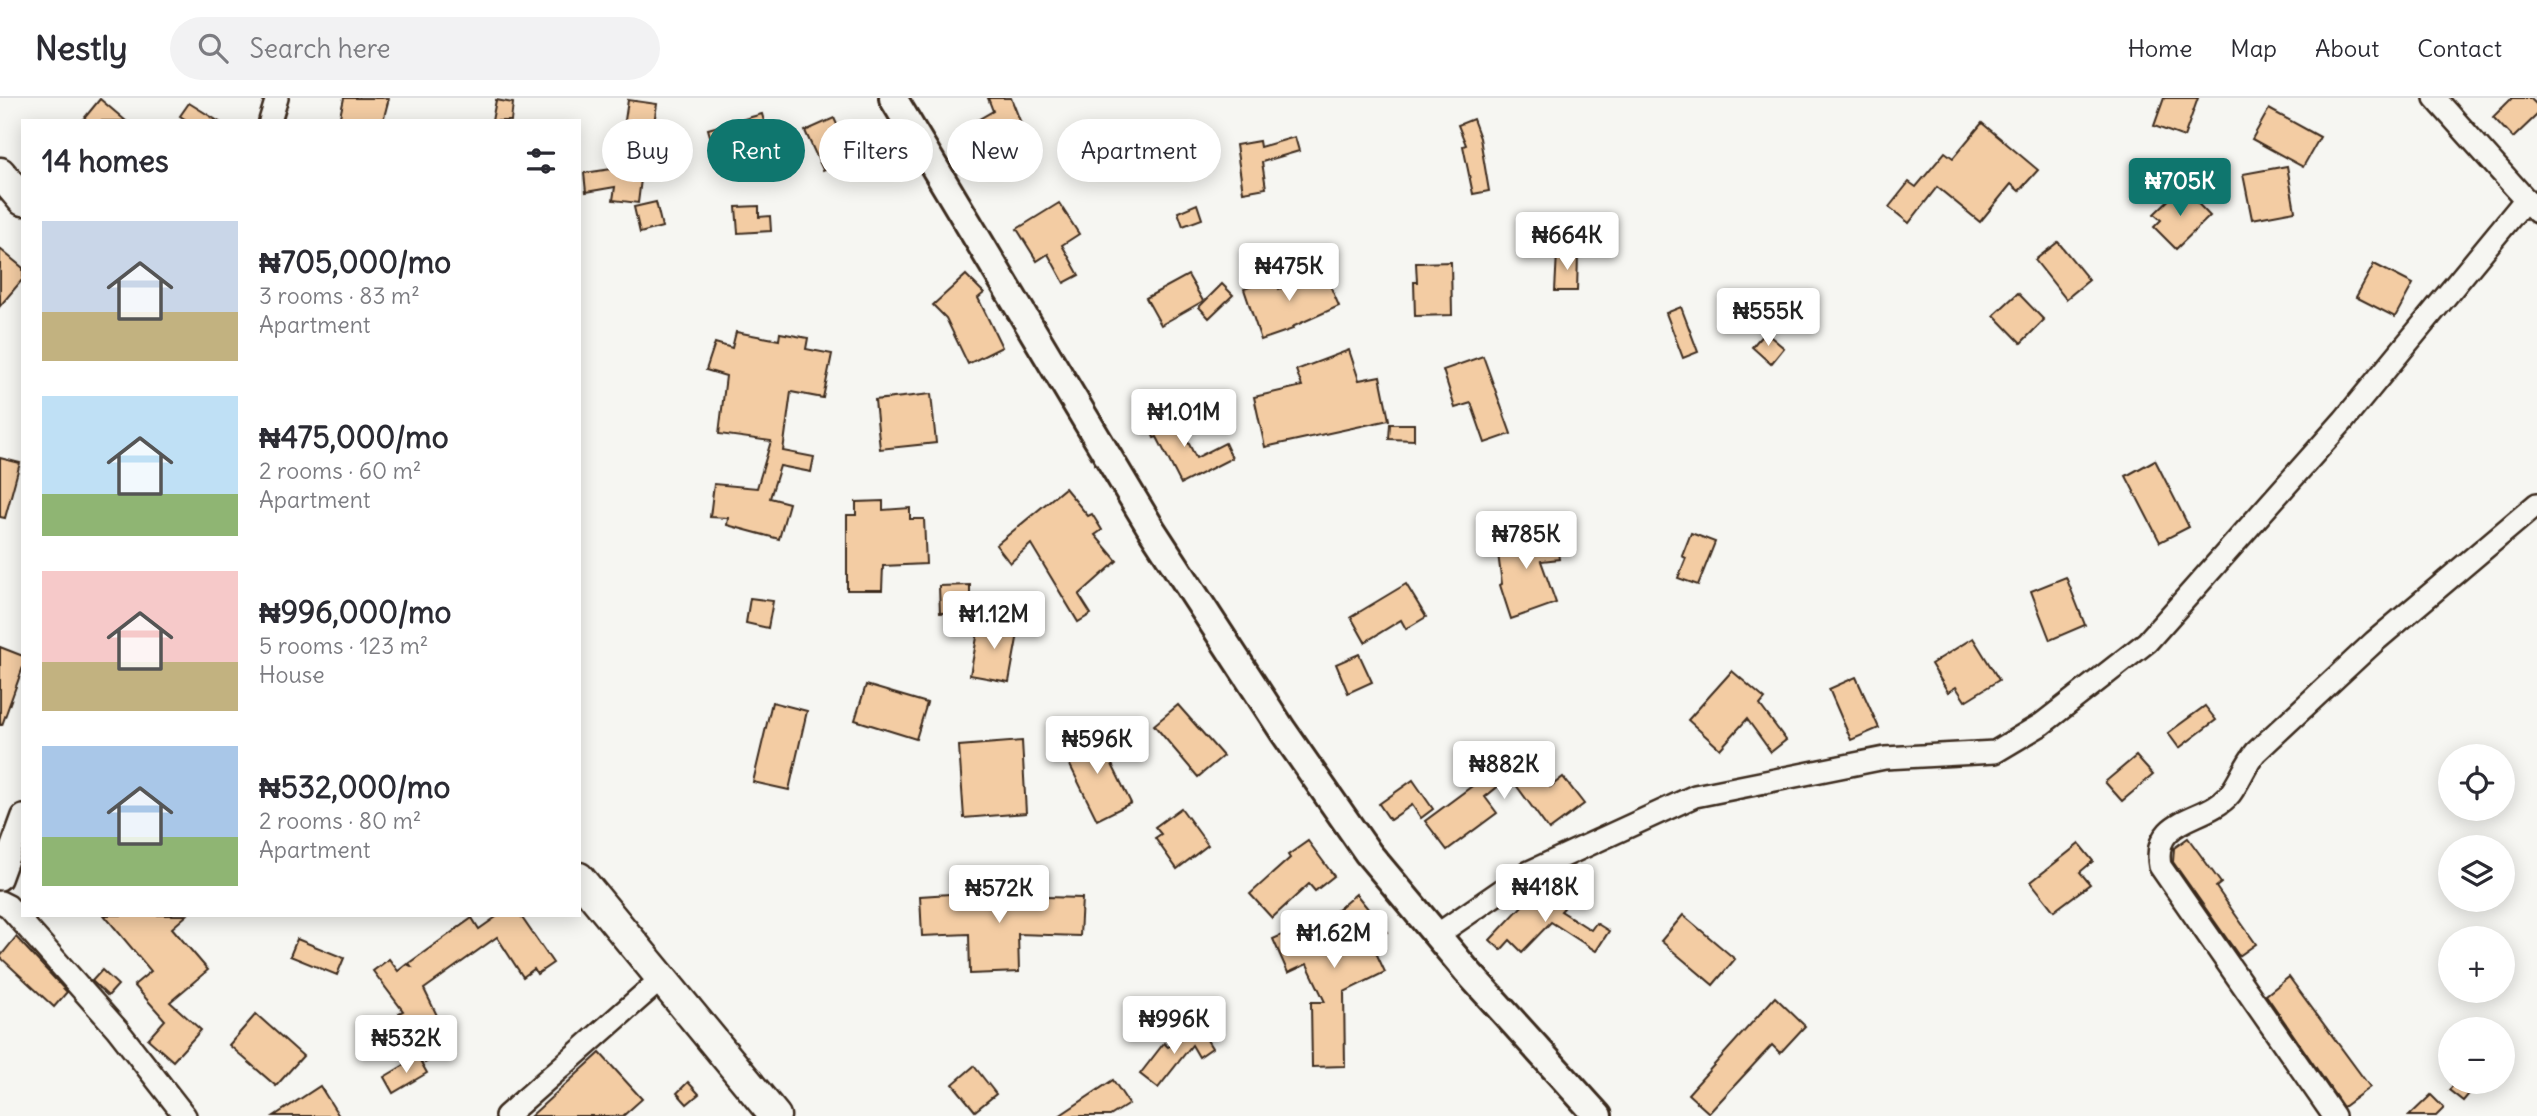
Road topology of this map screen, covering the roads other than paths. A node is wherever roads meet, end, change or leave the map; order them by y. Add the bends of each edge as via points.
1 (277, 98) edge
2 (892, 98) edge
3 (2435, 98) edge
4 (271, 119) edge
5 (0, 173) edge
6 (21, 198) edge
7 (2531, 205) edge
8 (2537, 504) edge
9 (21, 821) edge
10 (0, 879) edge
11 (581, 880) edge
12 (0, 902) edge
13 (1437, 934) junction
14 (661, 979) junction
15 (185, 1116) edge
16 (506, 1116) edge
17 (775, 1116) edge
18 (1598, 1116) edge
19 (2334, 1116) edge

1 - 4 street
2 - 13 street via 1152,530 1283,731 1368,853
3 - 7 street
5 - 6 main road
7 - 13 street via 2147,642 2042,724 1995,752 1885,758 1695,796 1527,873
8 - 19 street via 2374,642 2286,724 2246,764 2229,794 2163,838 2160,866
9 - 10 street
11 - 14 main road
12 - 15 street via 117,1029
13 - 18 street
14 - 16 street
14 - 17 main road

